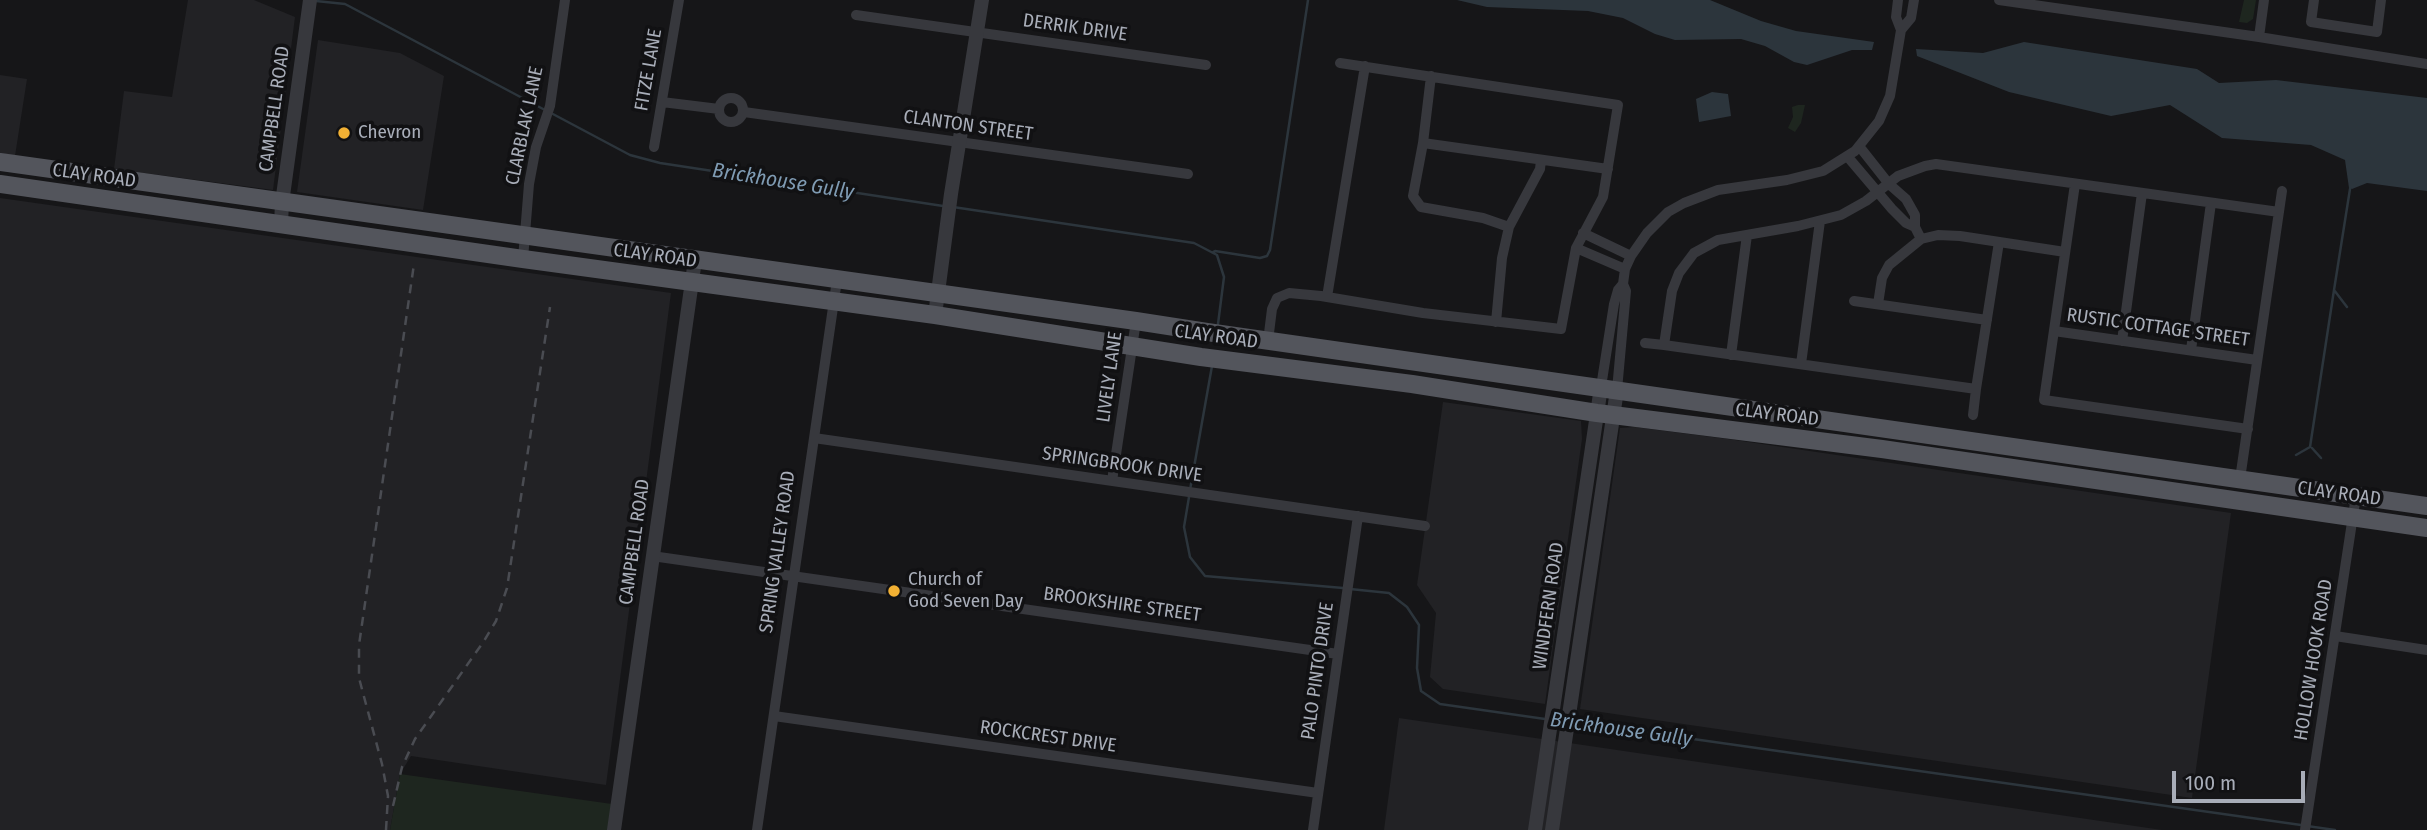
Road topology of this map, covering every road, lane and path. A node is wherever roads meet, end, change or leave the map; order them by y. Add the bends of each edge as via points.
1 (565, 0) edge
2 (679, 0) edge
3 (982, 0) edge
4 (1898, 0) edge
5 (1914, 0) edge
6 (1999, 0) edge
7 (2264, 0) edge
8 (2314, 0) edge
9 (2381, 0) edge
10 (310, 4) edge
11 (856, 15) dead end
12 (1901, 30) junction
13 (977, 32) junction
14 (2259, 37) junction
15 (1340, 63) dead end
16 (2427, 64) edge
17 (1206, 65) dead end
18 (1364, 66) junction
19 (1431, 76) junction
20 (662, 102) junction
21 (719, 109) junction
22 (744, 112) junction
23 (961, 143) junction
24 (1423, 143) junction
25 (1859, 146) junction
26 (654, 147) dead end
27 (1847, 156) junction
28 (1541, 160) junction
29 (0, 162) edge
30 (1875, 165) junction
31 (1608, 169) junction
32 (52, 170) junction
33 (1188, 174) dead end
34 (1863, 175) junction
35 (147, 183) junction
36 (0, 184) edge
37 (1889, 184) junction
38 (2074, 184) junction
39 (49, 191) junction
40 (2282, 191) dead end
41 (1878, 192) junction
42 (2142, 193) junction
43 (282, 202) junction
44 (2211, 203) junction
45 (144, 204) junction
46 (2279, 212) junction
47 (1820, 221) junction
48 (281, 224) junction
49 (1509, 226) junction
50 (1914, 227) junction
51 (1583, 233) junction
52 (1746, 235) junction
53 (524, 236) junction
54 (1921, 239) junction
55 (1998, 242) junction
56 (584, 245) junction
57 (1576, 248) junction
58 (2065, 252) junction
59 (1631, 256) junction
60 (523, 259) junction
61 (695, 260) junction
62 (576, 266) junction
63 (1625, 270) junction
64 (837, 280) junction
65 (693, 282) junction
66 (1623, 284) junction
67 (938, 293) junction
68 (1327, 297) junction
69 (1854, 301) dead end
70 (833, 302) junction
71 (1878, 304) junction
72 (935, 315) junction
73 (1987, 320) junction
74 (1136, 321) junction
75 (1496, 322) junction
76 (2054, 331) junction
77 (1268, 341) junction
78 (2122, 341) junction
79 (1645, 343) dead end
80 (1664, 345) junction
81 (1132, 347) junction
82 (2191, 350) junction
83 (1731, 355) junction
84 (2258, 360) junction
85 (1417, 363) junction
86 (1801, 364) junction
87 (1412, 383) junction
88 (1609, 388) junction
89 (1976, 390) junction
90 (1606, 414) junction
91 (1973, 415) dead end
92 (1886, 428) junction
93 (2248, 429) junction
94 (814, 438) junction
95 (1882, 449) junction
96 (2043, 451) junction
97 (2040, 472) junction
98 (2193, 472) junction
99 (2240, 480) junction
100 (1112, 481) junction
101 (2190, 494) junction
102 (2356, 496) junction
103 (2427, 506) edge
104 (1358, 516) junction
105 (2353, 518) junction
106 (1425, 526) dead end
107 (2427, 528) edge
108 (652, 556) junction
109 (794, 575) junction
110 (1572, 579) junction
111 (1589, 581) junction
112 (2335, 636) junction
113 (2427, 650) edge
114 (1338, 654) junction
115 (1554, 700) junction
116 (1571, 704) junction
117 (774, 716) junction
118 (1318, 793) junction
119 (2306, 826) edge
120 (614, 830) edge
121 (757, 830) edge
122 (1313, 830) edge
123 (1535, 830) edge
124 (1552, 830) edge

1 - 53 street, CLARBLAK LANE via 550,106 529,184
2 - 20 street, FITZE LANE
3 - 13 street
4 - 12 street via 1895,17
5 - 12 street via 1911,18
6 - 14 street
7 - 14 street
8 - 9 street via 2311,22 2377,32
10 - 43 street, CAMPBELL ROAD
11 - 13 street, DERRIK DRIVE
12 - 25 street via 1890,96 1879,121
13 - 17 street, DERRIK DRIVE
13 - 23 street
14 - 16 street
15 - 18 street
18 - 19 street
18 - 68 street
19 - 24 street
19 - 31 street via 1618,104
20 - 21 street, CLANTON STREET
20 - 26 street, FITZE LANE
21 - 22 street, CLANTON STREET via 722,118 730,122 739,120
21 - 22 street, CLANTON STREET via 723,100 733,97
22 - 23 street, CLANTON STREET
23 - 33 street, CLANTON STREET
23 - 67 street
24 - 28 street
24 - 49 street via 1413,196 1421,207
25 - 27 street
25 - 30 street
27 - 34 street
27 - 59 street via 1823,171 1718,190 1684,203 1668,212
28 - 31 street
28 - 49 street
29 - 32 main road, CLAY ROAD
30 - 34 street
30 - 37 street
31 - 51 street via 1603,197
32 - 35 main road, CLAY ROAD
32 - 39 main road
34 - 41 street
35 - 43 main road, CLAY ROAD
35 - 45 main road
36 - 39 main road, CLAY ROAD
37 - 38 street via 1898,176 1936,164
37 - 41 street
37 - 50 street via 1906,199 1915,215
38 - 42 street
38 - 58 street
39 - 45 main road, CLAY ROAD
40 - 46 street
41 - 47 street via 1841,215
41 - 50 street
42 - 44 street
42 - 78 street
43 - 48 street, CAMPBELL ROAD
43 - 53 main road, CLAY ROAD
44 - 46 street
44 - 82 street
45 - 48 main road, CLAY ROAD
46 - 84 street
47 - 52 street
47 - 86 street
48 - 60 main road, CLAY ROAD
49 - 75 street
50 - 54 street
51 - 57 street
51 - 59 street
52 - 80 street via 1718,240 1694,253 1679,272
52 - 83 street
53 - 56 main road, CLAY ROAD
53 - 60 street, CLARBLAK LANE
54 - 55 street via 1938,235
54 - 71 street via 1889,265
55 - 58 street
55 - 73 street
56 - 61 main road, CLAY ROAD
56 - 62 main road
57 - 63 street
57 - 75 street via 1561,329
58 - 76 street
59 - 63 street
60 - 62 main road, CLAY ROAD
61 - 64 main road, CLAY ROAD
61 - 65 street, CAMPBELL ROAD
62 - 65 main road, CLAY ROAD
63 - 66 street
64 - 67 main road, CLAY ROAD
64 - 70 street, SPRING VALLEY ROAD
65 - 70 main road, CLAY ROAD
65 - 108 street, CAMPBELL ROAD
66 - 88 street via 1626,291
66 - 88 street via 1614,304
67 - 72 street
67 - 74 main road, CLAY ROAD
68 - 75 street
68 - 77 street via 1289,293 1277,298
69 - 71 street
70 - 72 main road, CLAY ROAD
70 - 94 street, SPRING VALLEY ROAD
71 - 73 street
72 - 81 main road, CLAY ROAD
73 - 89 street
74 - 77 main road, CLAY ROAD
74 - 81 street, LIVELY LANE
76 - 78 street, RUSTIC COTTAGE STREET
76 - 93 street via 2044,400
77 - 85 main road, CLAY ROAD
78 - 82 street, RUSTIC COTTAGE STREET
79 - 80 street
80 - 83 street
81 - 87 main road, CLAY ROAD
81 - 100 street, LIVELY LANE
82 - 84 street, RUSTIC COTTAGE STREET
83 - 86 street
84 - 93 street
85 - 87 main road
85 - 88 main road, CLAY ROAD
86 - 89 street
87 - 90 main road, CLAY ROAD
88 - 90 street, WINDFERN ROAD
88 - 92 main road, CLAY ROAD
89 - 91 street
90 - 95 main road, CLAY ROAD
90 - 110 street, WINDFERN ROAD
90 - 111 street, WINDFERN ROAD
92 - 95 main road
92 - 96 main road, CLAY ROAD
93 - 99 street
94 - 100 street, SPRINGBROOK DRIVE
94 - 109 street, SPRING VALLEY ROAD
95 - 97 main road, CLAY ROAD
96 - 97 main road
96 - 98 main road, CLAY ROAD
97 - 101 main road, CLAY ROAD
98 - 99 main road, CLAY ROAD
98 - 101 main road
99 - 102 main road, CLAY ROAD
100 - 104 street, SPRINGBROOK DRIVE
101 - 105 main road, CLAY ROAD
102 - 103 main road, CLAY ROAD
102 - 105 street, HOLLOW HOOK ROAD
104 - 106 street, SPRINGBROOK DRIVE
104 - 114 street, PALO PINTO DRIVE
105 - 107 main road, CLAY ROAD
105 - 112 street, HOLLOW HOOK ROAD
108 - 109 street, BROOKSHIRE STREET
108 - 120 street, CAMPBELL ROAD
109 - 114 street, BROOKSHIRE STREET
109 - 117 street, SPRING VALLEY ROAD
110 - 111 street
110 - 115 street, WINDFERN ROAD
111 - 116 street, WINDFERN ROAD
112 - 113 street
112 - 119 street, HOLLOW HOOK ROAD
114 - 118 street, PALO PINTO DRIVE
115 - 116 street
115 - 123 street, WINDFERN ROAD
116 - 124 street, WINDFERN ROAD
117 - 118 street, ROCKCREST DRIVE
117 - 121 street, SPRING VALLEY ROAD
118 - 122 street, PALO PINTO DRIVE

